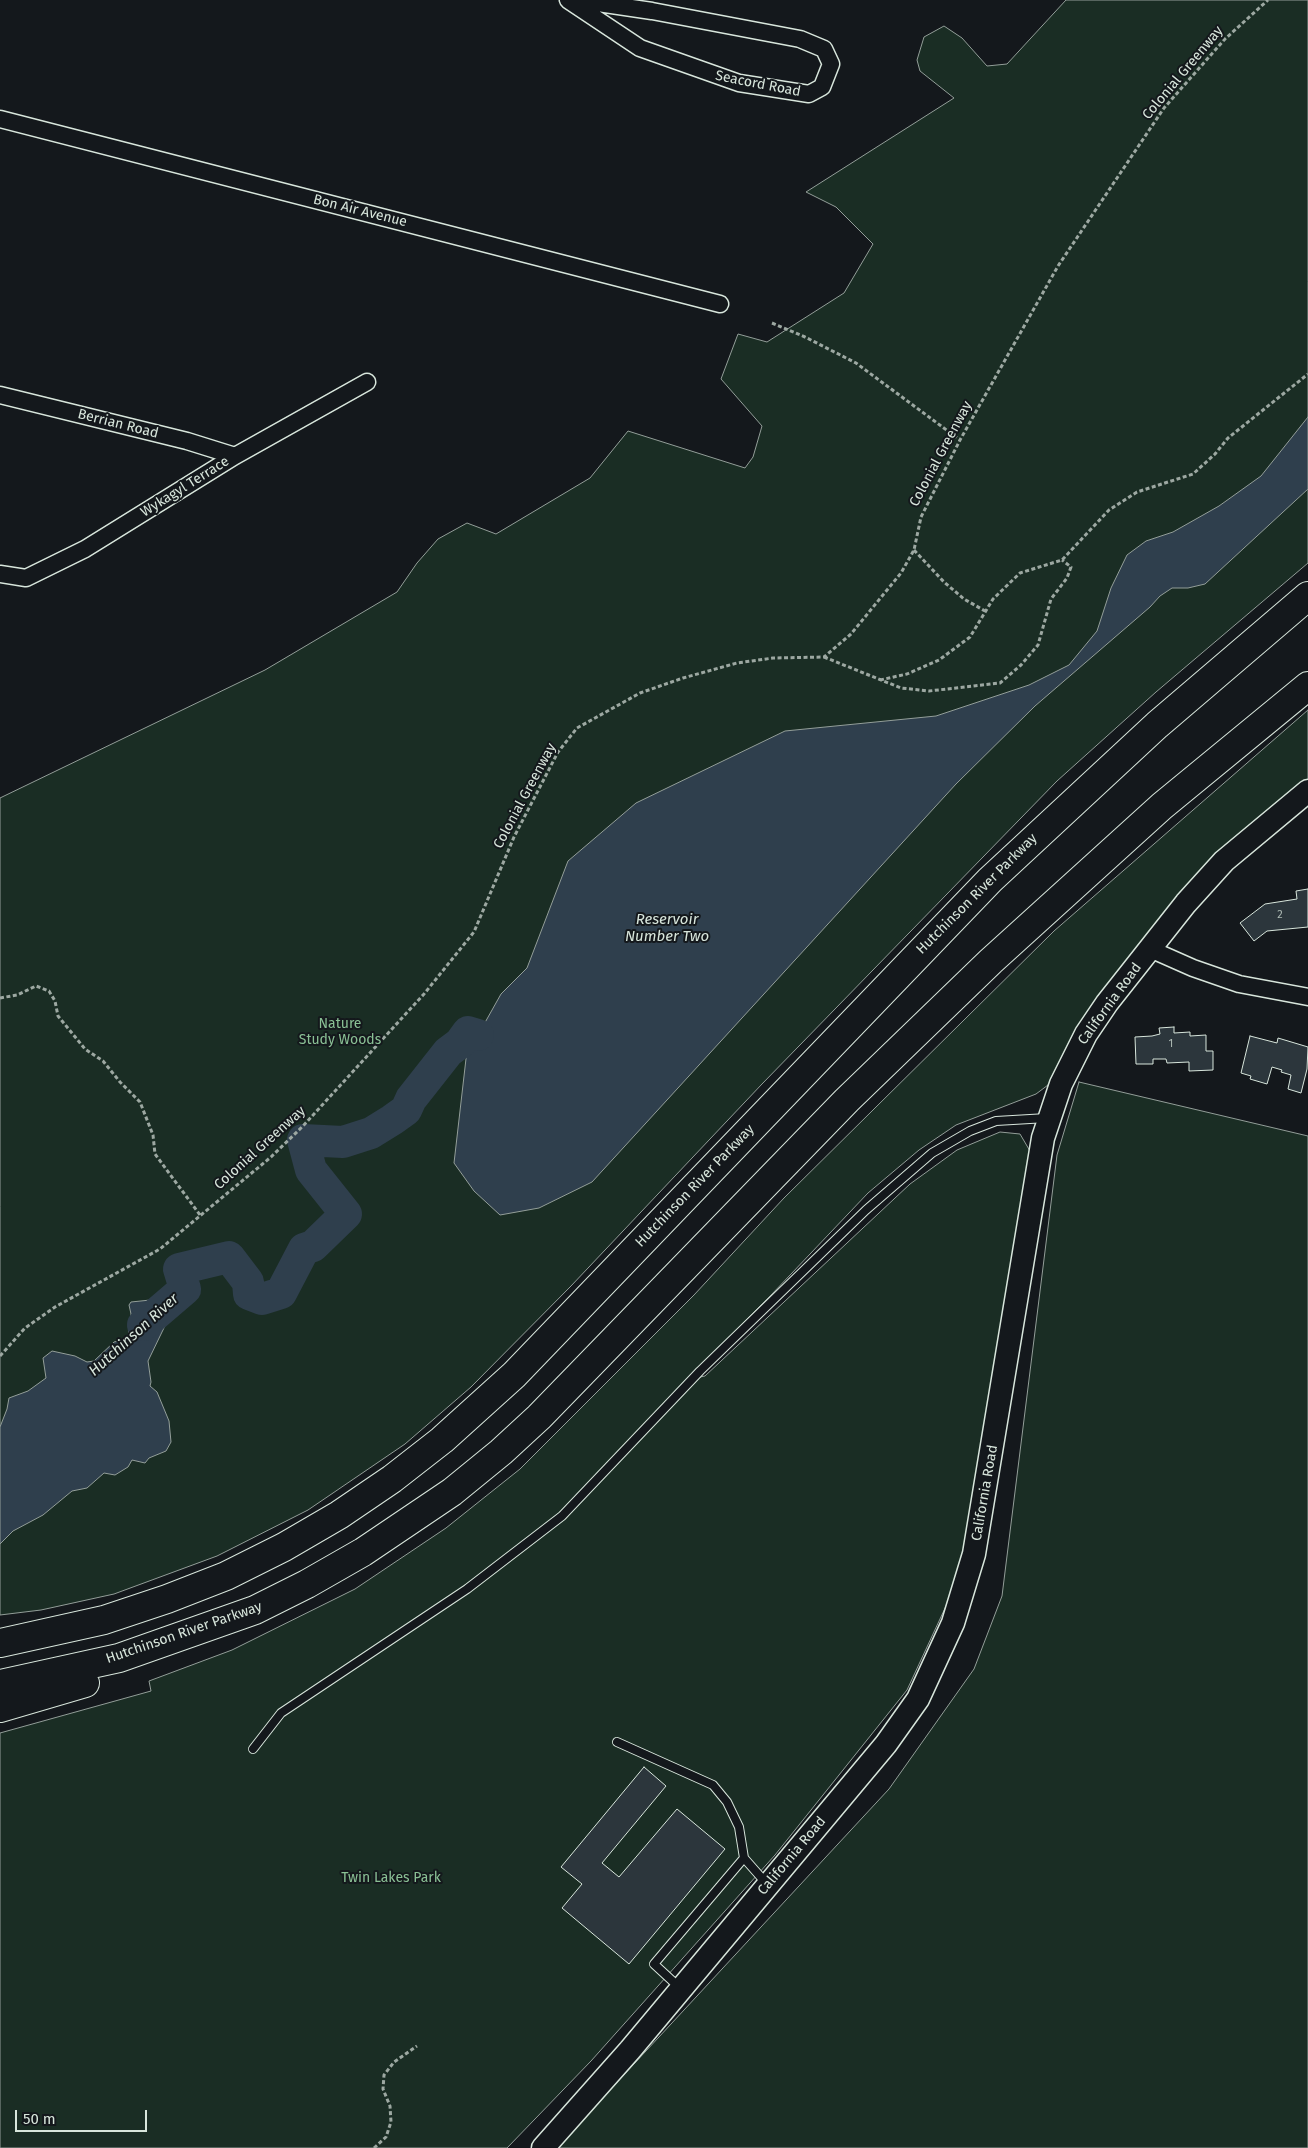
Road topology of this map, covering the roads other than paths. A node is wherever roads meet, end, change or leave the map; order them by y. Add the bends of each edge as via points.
1 (568, 0) edge
2 (578, 0) edge
3 (0, 119) edge
4 (720, 304) dead end
5 (367, 382) dead end
6 (0, 395) edge
7 (235, 456) junction
8 (0, 574) edge
9 (26, 578) junction
10 (0, 587) edge
11 (1308, 596) edge
12 (1308, 667) edge
13 (1308, 686) edge
14 (1244, 738) junction
15 (1308, 791) edge
16 (1150, 949) junction
17 (1308, 998) edge
18 (1049, 1117) junction
19 (0, 1632) edge
20 (50, 1634) junction
21 (175, 1640) junction
22 (0, 1644) edge
23 (0, 1684) edge
24 (0, 1708) edge
25 (617, 1742) dead end
26 (253, 1749) dead end
27 (744, 1858) junction
28 (768, 1885) junction
29 (681, 1989) junction
30 (543, 2148) edge

1 - 2 street, Seacord Road via 640,48 739,83 809,94 822,87 831,64 824,49 800,39 652,10
3 - 4 street, Bon Air Avenue
5 - 7 street, Wykagyl Terrace
6 - 7 street, Berrian Road
7 - 9 street, Wykagyl Terrace via 85,549
8 - 9 street
9 - 10 street, Wykagyl Terrace
11 - 20 highway, Hutchinson River Parkway via 1157,726 1024,847 898,973 514,1375 442,1440 339,1515 255,1562 167,1599
12 - 14 highway
13 - 14 highway, Hutchinson River Parkway
14 - 21 highway, Hutchinson River Parkway via 1113,849 939,1010 545,1410 482,1468 393,1534 328,1573 255,1610
15 - 16 main road, California Road via 1224,861
16 - 17 street via 1239,984
16 - 18 main road, California Road via 1086,1034
18 - 26 lane via 996,1121 970,1131 932,1153 866,1210 700,1371 562,1516 467,1589 281,1713
18 - 28 main road, California Road via 1035,1184 981,1520 966,1586 953,1623 918,1699
19 - 20 highway
20 - 22 highway, Hutchinson River Parkway
21 - 23 highway, Hutchinson River Parkway via 91,1665
21 - 24 highway via 73,1688
25 - 27 lane via 713,1784 727,1802 739,1827
27 - 28 lane
27 - 29 lane via 654,1964
28 - 29 main road, California Road
29 - 30 main road, California Road

